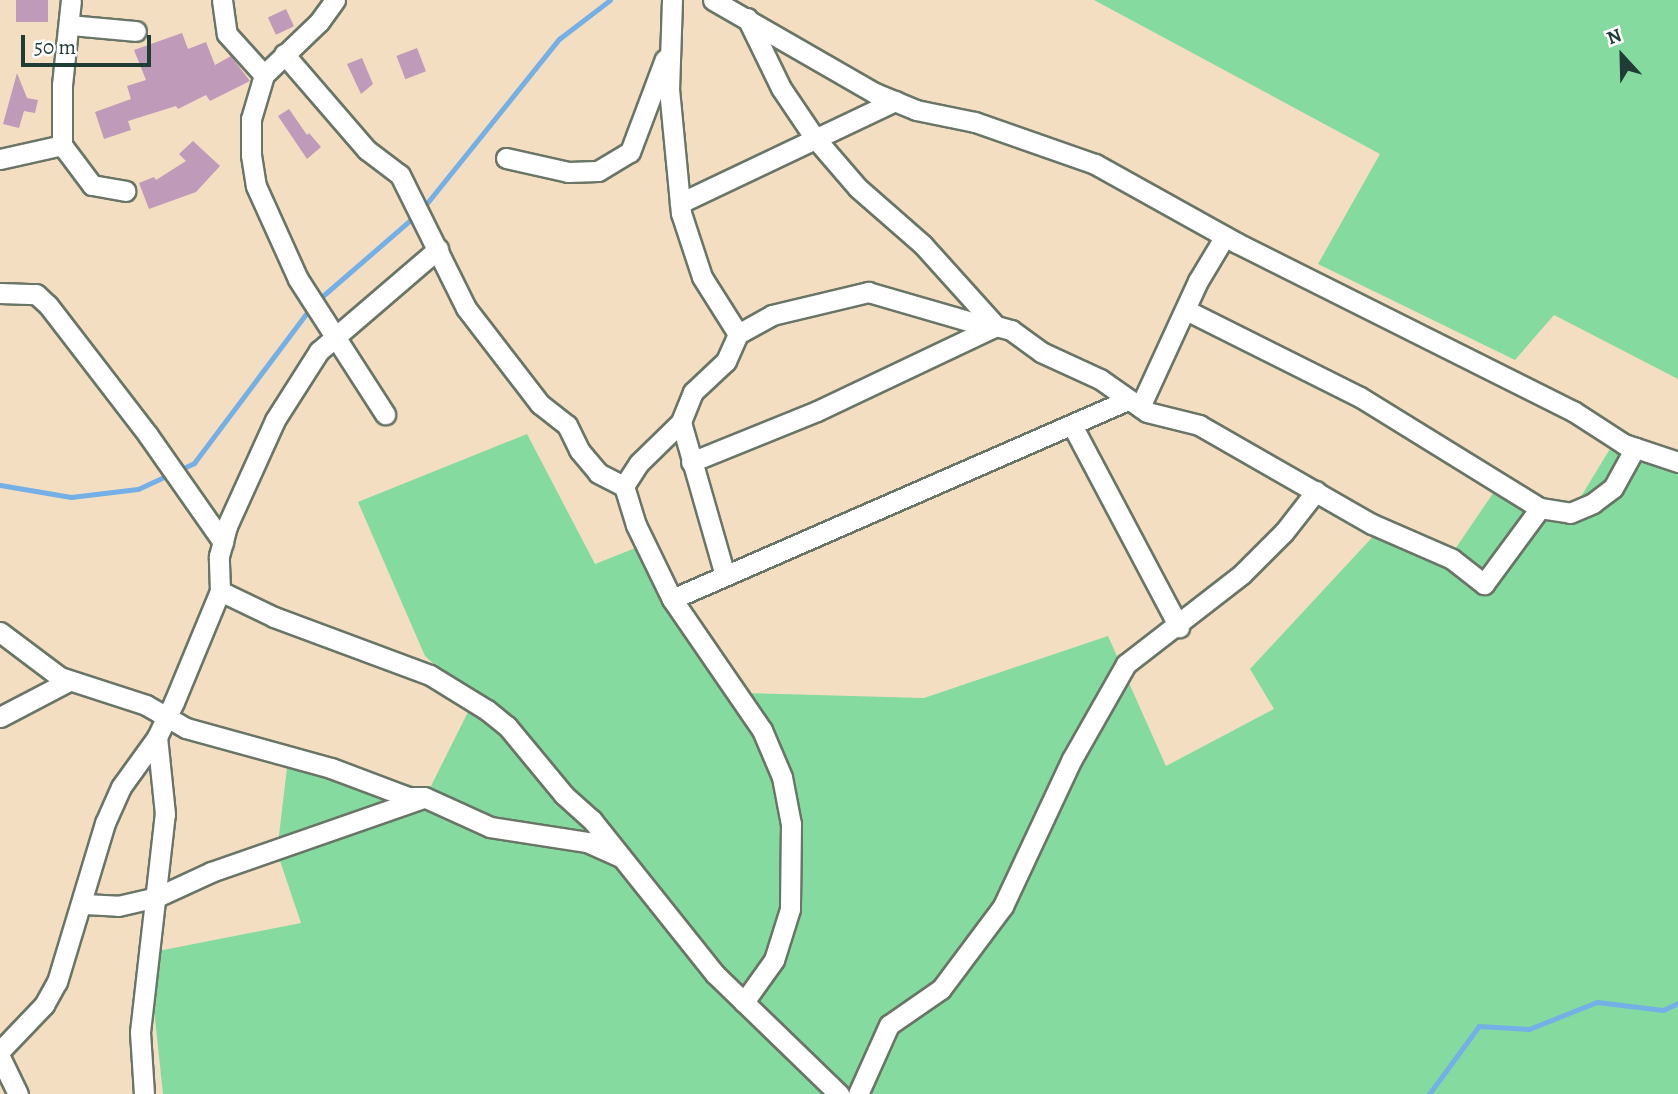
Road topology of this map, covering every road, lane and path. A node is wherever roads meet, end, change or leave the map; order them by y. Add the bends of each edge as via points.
1 (71, 0) edge
2 (222, 0) edge
3 (335, 0) edge
4 (672, 0) edge
5 (713, 0) edge
6 (747, 18) junction
7 (70, 26) junction
8 (136, 31) dead end
9 (670, 43) junction
10 (284, 54) junction
11 (264, 75) junction
12 (895, 101) junction
13 (814, 138) junction
14 (62, 145) junction
15 (506, 158) dead end
16 (0, 159) edge
17 (125, 191) dead end
18 (680, 203) junction
19 (1225, 236) junction
20 (438, 249) junction
21 (0, 293) edge
22 (1186, 310) junction
23 (994, 327) junction
24 (738, 334) junction
25 (337, 338) junction
26 (1134, 404) junction
27 (385, 414) dead end
28 (681, 422) junction
29 (1072, 425) junction
30 (1635, 448) junction
31 (691, 462) junction
32 (1678, 462) edge
33 (624, 486) junction
34 (1316, 491) junction
35 (1541, 508) junction
36 (223, 542) junction
37 (725, 575) junction
38 (220, 591) junction
39 (672, 599) junction
40 (1179, 626) junction
41 (0, 632) edge
42 (69, 681) junction
43 (164, 715) junction
44 (0, 717) edge
45 (157, 737) junction
46 (424, 797) junction
47 (620, 857) junction
48 (157, 897) junction
49 (84, 904) junction
50 (744, 1002) junction
51 (0, 1051) edge
52 (0, 1057) edge
53 (18, 1094) edge
54 (144, 1094) edge
55 (839, 1094) edge
56 (858, 1094) edge

1 - 7 street
2 - 11 street via 227,34
3 - 10 street
4 - 9 street
5 - 6 street
6 - 12 street
6 - 13 street via 782,88
7 - 8 street
7 - 14 street via 62,85
9 - 15 street via 629,152 598,171 568,172
9 - 18 street via 669,98
10 - 11 street
10 - 20 street via 367,150 400,175
11 - 25 street via 251,119 256,187 298,279
12 - 13 street
12 - 19 street via 975,122 1095,164
13 - 18 street
13 - 23 street via 858,188 923,245
14 - 16 street
14 - 17 street via 92,185
18 - 24 street via 702,277
19 - 22 street
19 - 30 street via 1573,411
20 - 25 street
20 - 33 street via 466,307 518,377 567,425 598,473
21 - 36 street via 36,294 48,305
22 - 26 street
22 - 35 street via 1360,397
23 - 24 street via 868,292 772,315
23 - 26 street via 1011,330 1041,352 1100,379
23 - 31 street via 817,411
24 - 28 street via 726,361 693,392
25 - 27 street
25 - 36 street via 304,367 275,420
26 - 29 street
26 - 34 street via 1199,425
28 - 31 street
28 - 33 street
29 - 37 street
29 - 40 street
30 - 32 street
30 - 35 street via 1612,488 1593,502 1570,513
31 - 37 street
33 - 39 street via 636,525
34 - 35 street via 1372,524 1452,559 1484,584
34 - 40 street via 1284,532
36 - 38 street
37 - 39 street
38 - 43 street via 174,702
38 - 47 street via 462,692 507,726 564,795 593,820
39 - 50 street via 762,730 782,777 791,824 790,909 774,960
40 - 56 street via 1126,664 1072,759 1003,906 941,989 889,1025
41 - 42 street
42 - 43 street via 113,692
42 - 44 street
43 - 45 street
43 - 46 street via 186,728 331,768 396,793
45 - 48 street via 165,789
45 - 49 street via 121,787 94,856
46 - 47 street via 490,827 587,842
46 - 48 street via 211,872
47 - 50 street via 679,933
48 - 49 street via 118,906
48 - 54 street via 140,1032
49 - 51 street via 57,982 44,1005
50 - 55 street
52 - 53 street

